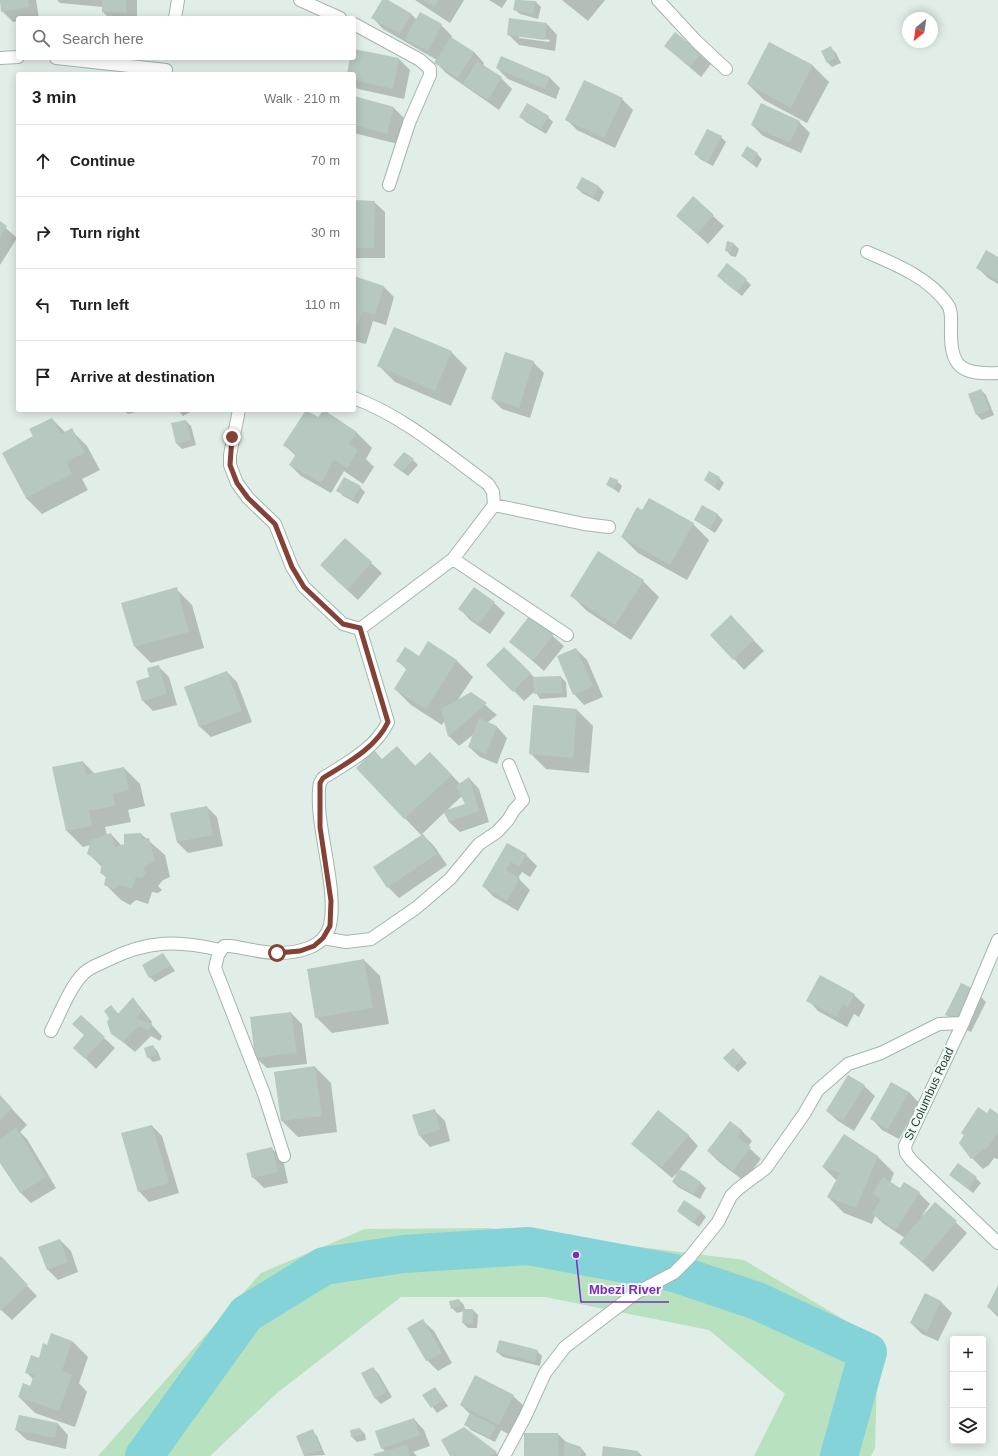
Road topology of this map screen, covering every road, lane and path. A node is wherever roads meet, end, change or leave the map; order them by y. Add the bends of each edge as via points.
1 (178, 0) edge
2 (300, 0) edge
3 (658, 0) edge
4 (175, 16) edge
5 (336, 16) edge
6 (356, 25) edge
7 (16, 57) edge
8 (0, 58) edge
9 (81, 60) edge
10 (167, 67) edge
11 (726, 69) dead end
12 (389, 185) dead end
13 (867, 252) dead end
14 (998, 373) edge
15 (356, 399) edge
16 (239, 412) edge
17 (494, 505) junction
18 (609, 526) dead end
19 (453, 559) junction
20 (360, 628) junction
21 (567, 635) dead end
22 (509, 765) dead end
23 (323, 938) junction
24 (998, 940) edge
25 (220, 950) junction
26 (963, 1023) junction
27 (51, 1031) dead end
28 (284, 1156) dead end
29 (998, 1244) edge
30 (504, 1456) edge

1 - 4 street
2 - 5 street
3 - 11 street
6 - 12 street via 420,60 430,70
7 - 8 street
9 - 10 street
13 - 14 street via 909,270 942,297 949,307 953,353 961,367 976,373
15 - 17 street via 371,404 422,435 488,484 493,492
16 - 20 street via 230,455 230,465 237,483 248,498 275,524 292,567 304,587 343,624
17 - 18 street via 584,524
17 - 19 street
19 - 20 street
19 - 21 street
20 - 23 street via 388,722 380,738 355,758 323,778 320,783 320,827 331,901 330,926
22 - 23 street via 523,800 497,832 479,844 450,879 416,908 371,939 346,942
23 - 25 street via 314,946 300,951 277,953 230,946 224,946
24 - 26 street, St Columbus Road
25 - 27 street via 194,944 155,944 130,949 94,966 84,972
25 - 28 street via 215,968 264,1094
26 - 29 street, St Columbus Road via 905,1146 906,1153 910,1160
26 - 30 street via 939,1024 881,1053 848,1064 818,1090 766,1168 731,1196 718,1222 690,1257 674,1273 636,1293 565,1347 544,1373

